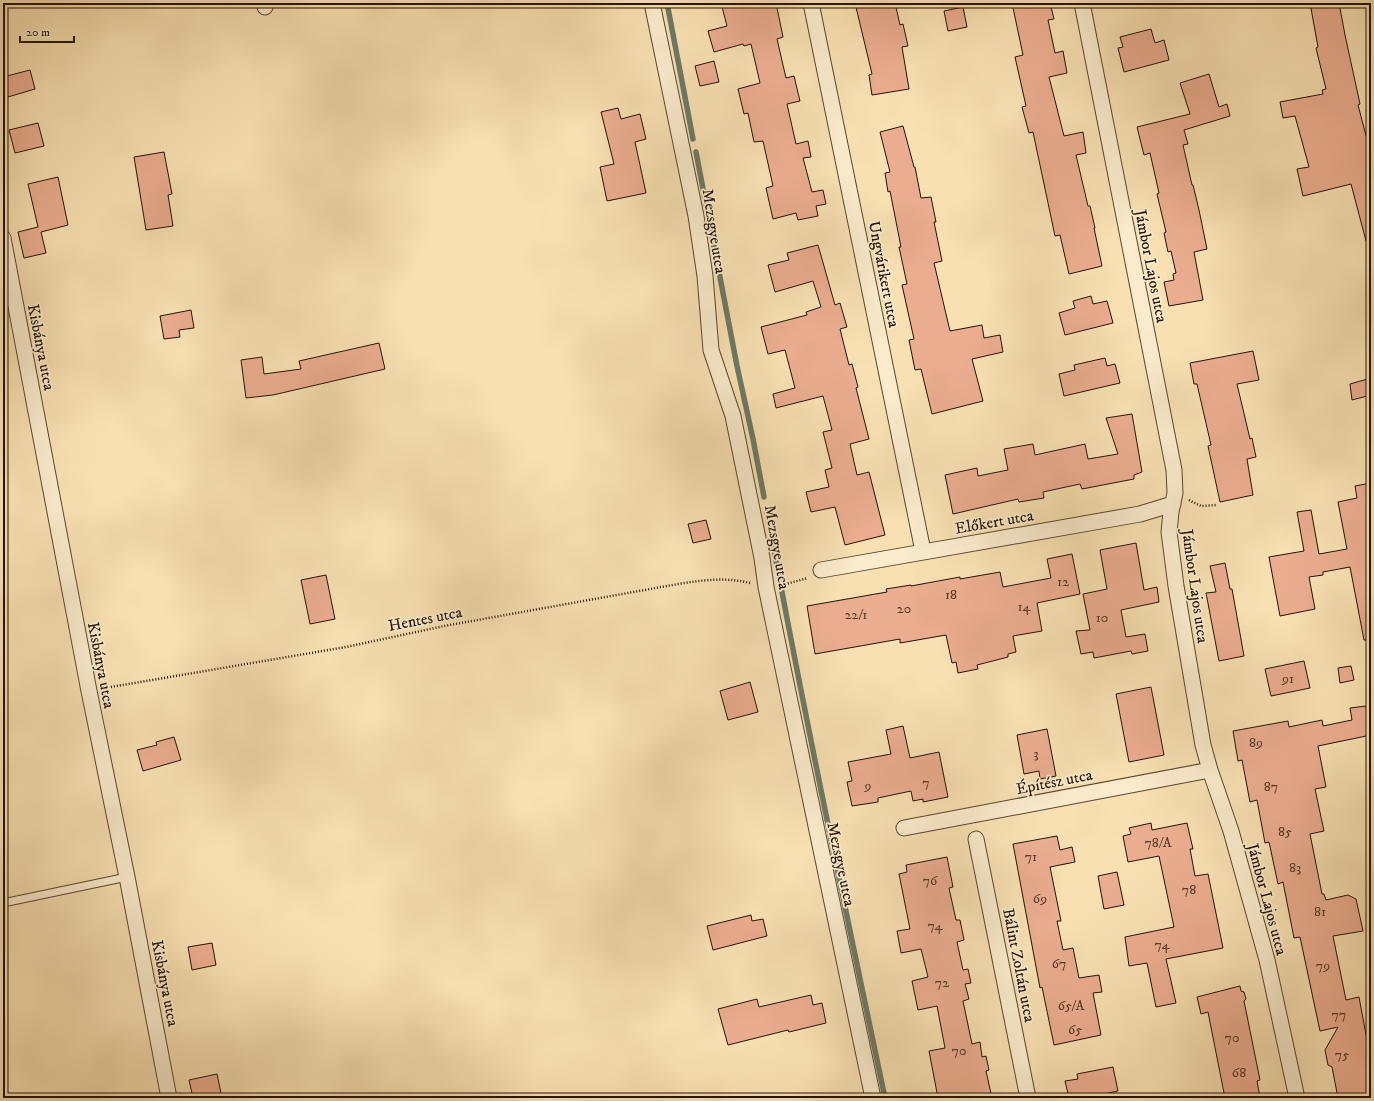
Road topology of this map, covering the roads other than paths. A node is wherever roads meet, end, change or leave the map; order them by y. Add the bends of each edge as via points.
1 (652, 3) edge
2 (811, 3) edge
3 (1082, 3) edge
4 (3, 238) edge
5 (1173, 504) junction
6 (923, 551) junction
7 (821, 570) road end
8 (1210, 770) junction
9 (904, 828) dead end
10 (976, 839) dead end
11 (127, 876) junction
12 (3, 903) edge
13 (169, 1098) edge
14 (873, 1098) edge
15 (1028, 1098) edge
16 (1297, 1098) edge

1 - 14 street, Mezsgye utca via 701,244 711,350 733,416 761,550 766,587
2 - 6 street, Ungvárikert utca
3 - 5 street, Jámbor Lajos utca via 1174,470
4 - 11 street, Kisbánya utca via 89,691
5 - 6 street, Előkert utca via 1140,514
5 - 8 street, Jámbor Lajos utca via 1169,532 1174,575 1203,745
6 - 7 street, Előkert utca
8 - 9 street, Építész utca
8 - 16 street, Jámbor Lajos utca via 1231,831 1267,960
10 - 15 street, Bálint Zoltán utca
11 - 12 lane
11 - 13 street, Kisbánya utca

